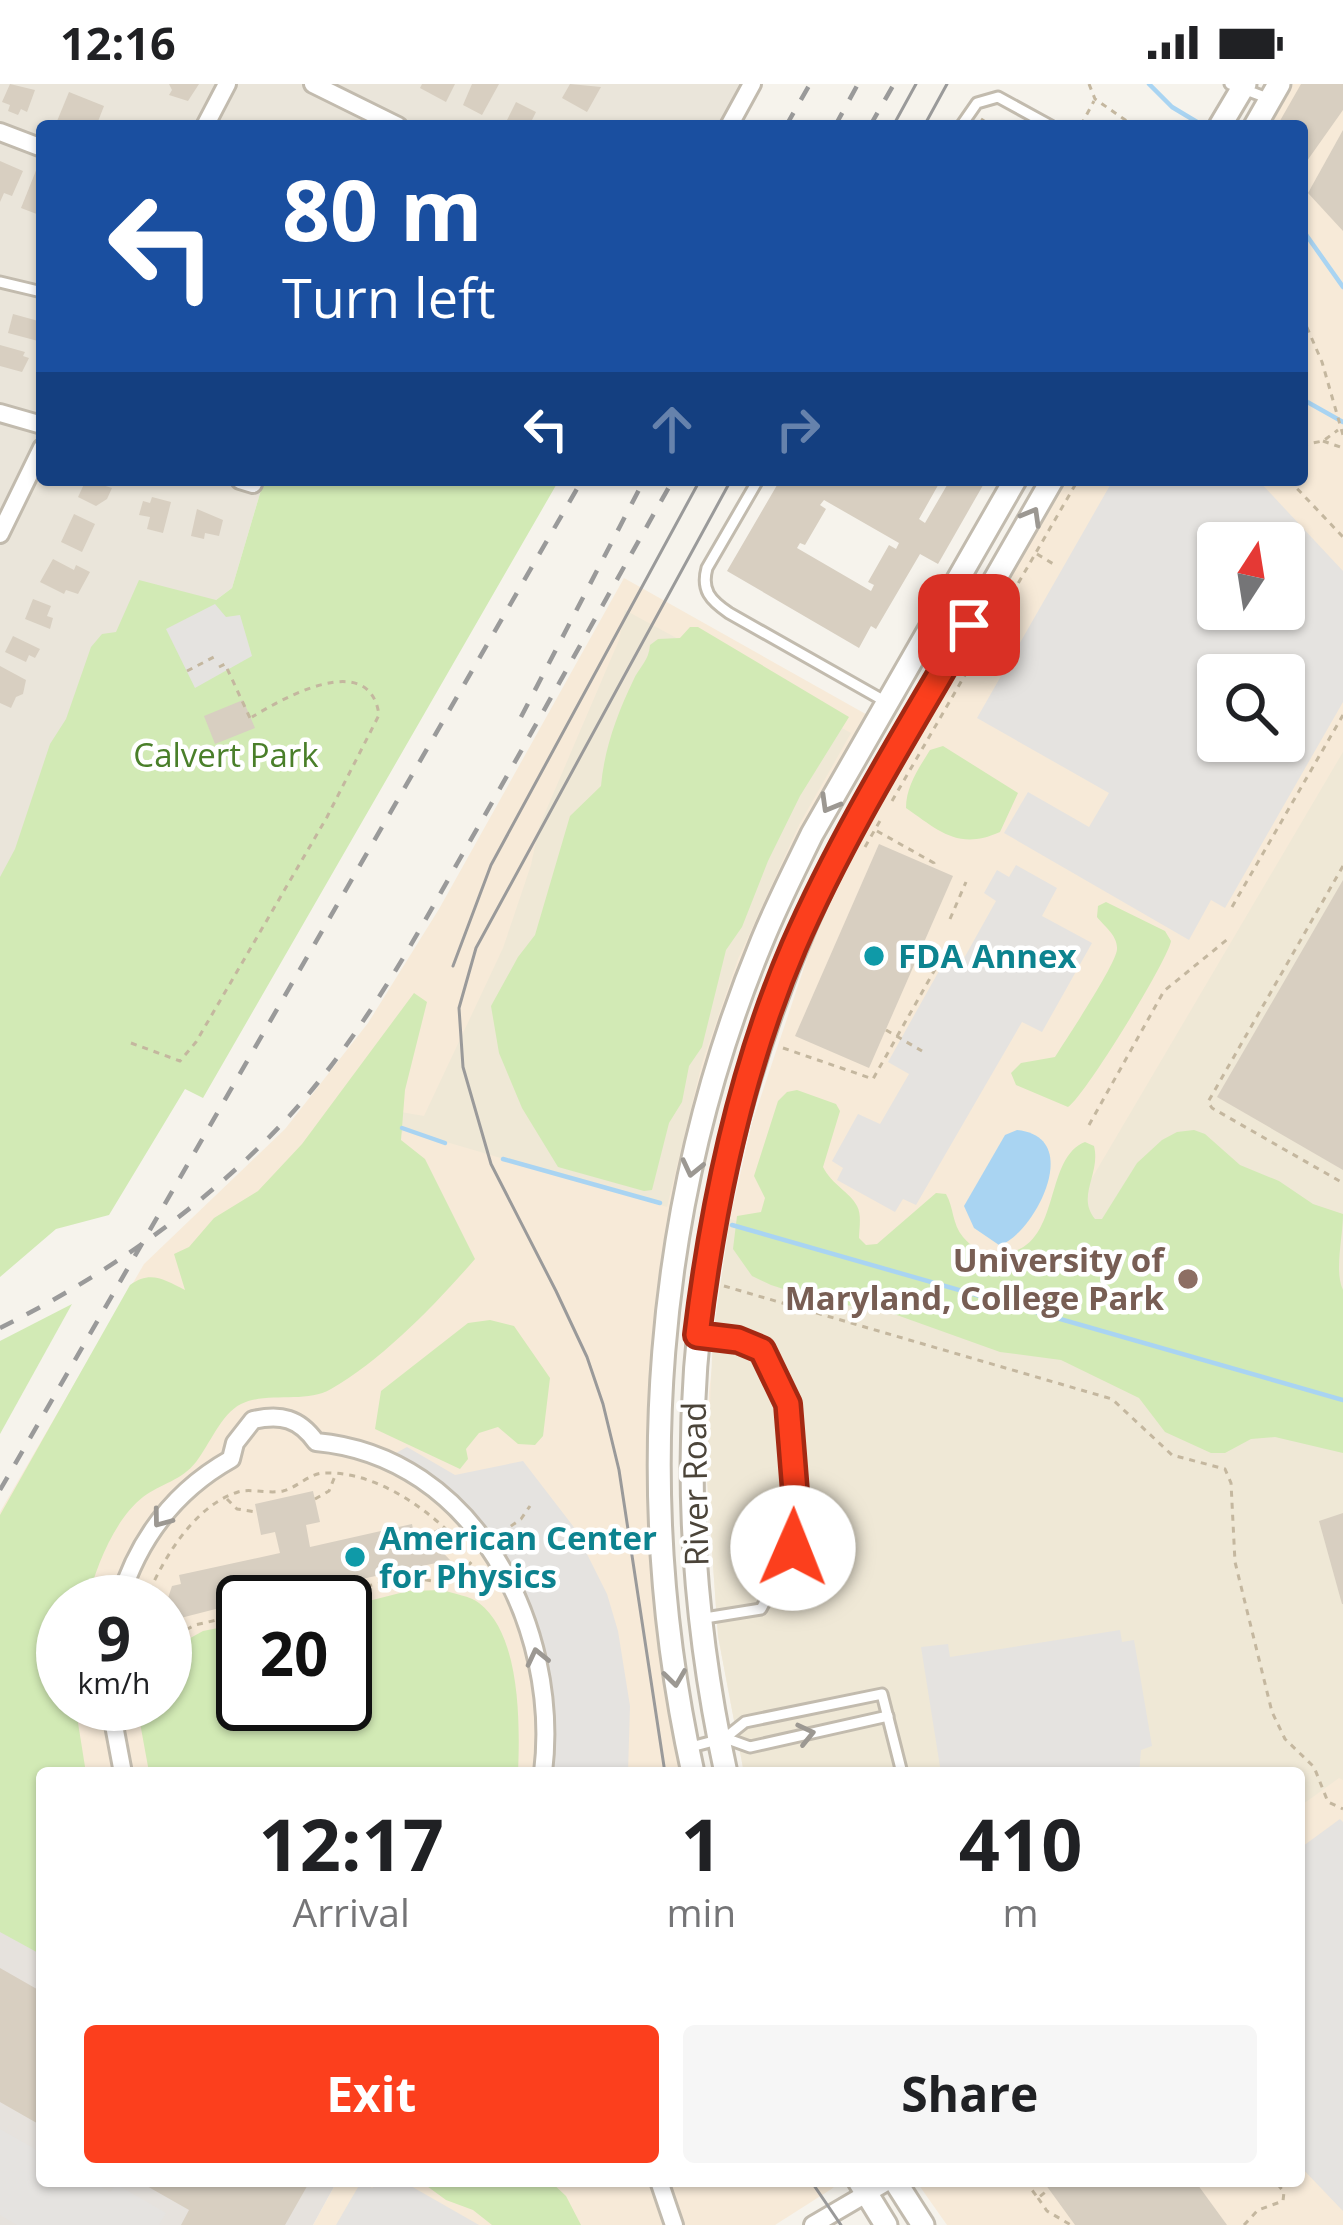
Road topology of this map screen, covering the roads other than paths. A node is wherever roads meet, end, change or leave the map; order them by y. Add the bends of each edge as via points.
1 (227, 84) edge
2 (314, 84) edge
3 (752, 84) edge
4 (1258, 88) edge
5 (208, 120) edge
6 (386, 120) edge
7 (732, 120) edge
8 (966, 120) edge
9 (1040, 120) edge
10 (1226, 120) edge
11 (1255, 120) edge
12 (0, 131) edge
13 (36, 146) edge
14 (0, 282) edge
15 (36, 291) edge
16 (0, 413) edge
17 (36, 423) edge
18 (36, 460) edge
19 (755, 486) edge
20 (1012, 486) edge
21 (1049, 486) edge
22 (0, 534) edge
23 (888, 703) junction
24 (697, 1335) junction
25 (129, 1575) edge
26 (700, 1619) junction
27 (888, 1716) junction
28 (115, 1731) edge
29 (722, 1739) junction
30 (688, 1748) junction
31 (122, 1767) edge
32 (543, 1767) edge
33 (692, 1767) edge
34 (725, 1767) edge
35 (901, 1767) edge
36 (660, 2187) edge
37 (862, 2187) edge
38 (895, 2187) edge
39 (674, 2225) edge
40 (813, 2225) edge
41 (886, 2225) edge
42 (923, 2225) edge

1 - 5 street
2 - 6 street
3 - 7 street
4 - 10 street
4 - 11 street
8 - 9 lane via 977,103 998,97
12 - 13 street
14 - 15 lane
16 - 17 street
18 - 22 street
19 - 23 lane via 707,568 706,594
20 - 23 street, River Road
24 -> 21 street, River Road via 727,1158 792,950 847,837
23 -> 30 street, River Road via 763,938 713,1087 679,1230 662,1364 658,1504
24 - 26 street, River Road via 691,1478
24 - 26 lane via 762,1350 788,1404 797,1517 793,1548 761,1609
32 -> 25 street via 537,1655 515,1592 451,1503 401,1467 316,1442 282,1416 253,1420 231,1459 168,1508
26 - 29 street, River Road
29 -> 27 lane via 750,1747
27 - 29 lane via 883,1694 745,1722
27 - 35 lane
28 - 31 street
29 - 30 lane
29 - 34 street, River Road
30 - 33 street, River Road
36 - 39 street
37 - 40 street
37 - 41 street
38 - 42 street

